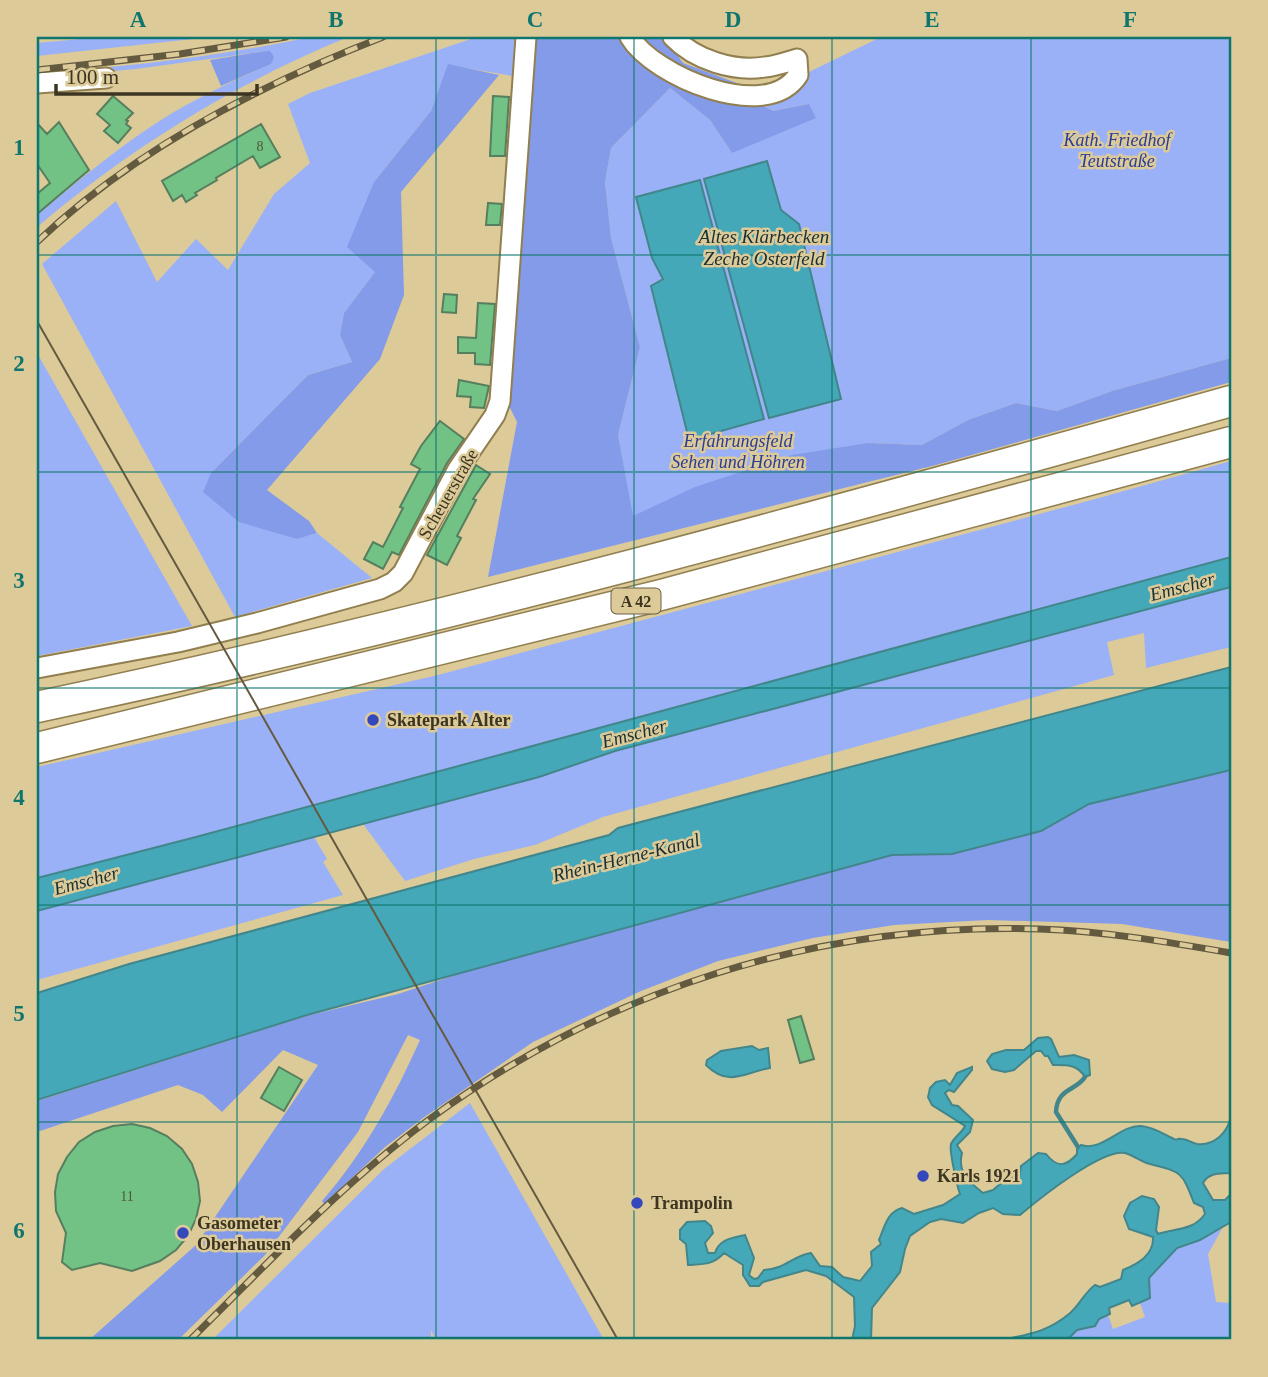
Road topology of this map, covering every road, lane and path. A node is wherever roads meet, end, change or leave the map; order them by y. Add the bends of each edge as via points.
1 (526, 37) edge
2 (630, 37) edge
3 (673, 37) edge
4 (106, 78) dead end
5 (37, 83) edge
6 (1231, 401) edge
7 (1231, 442) edge
8 (37, 667) edge
9 (37, 707) edge
10 (37, 748) edge

1 - 8 street, Scheuerstraße via 500,401 403,573 380,589 249,626
2 - 3 street via 677,75 746,97 769,94 799,75 797,59 739,68 700,55
4 - 5 street
6 - 9 highway, A 42 via 505,597
7 - 10 highway, A 42 via 661,595

